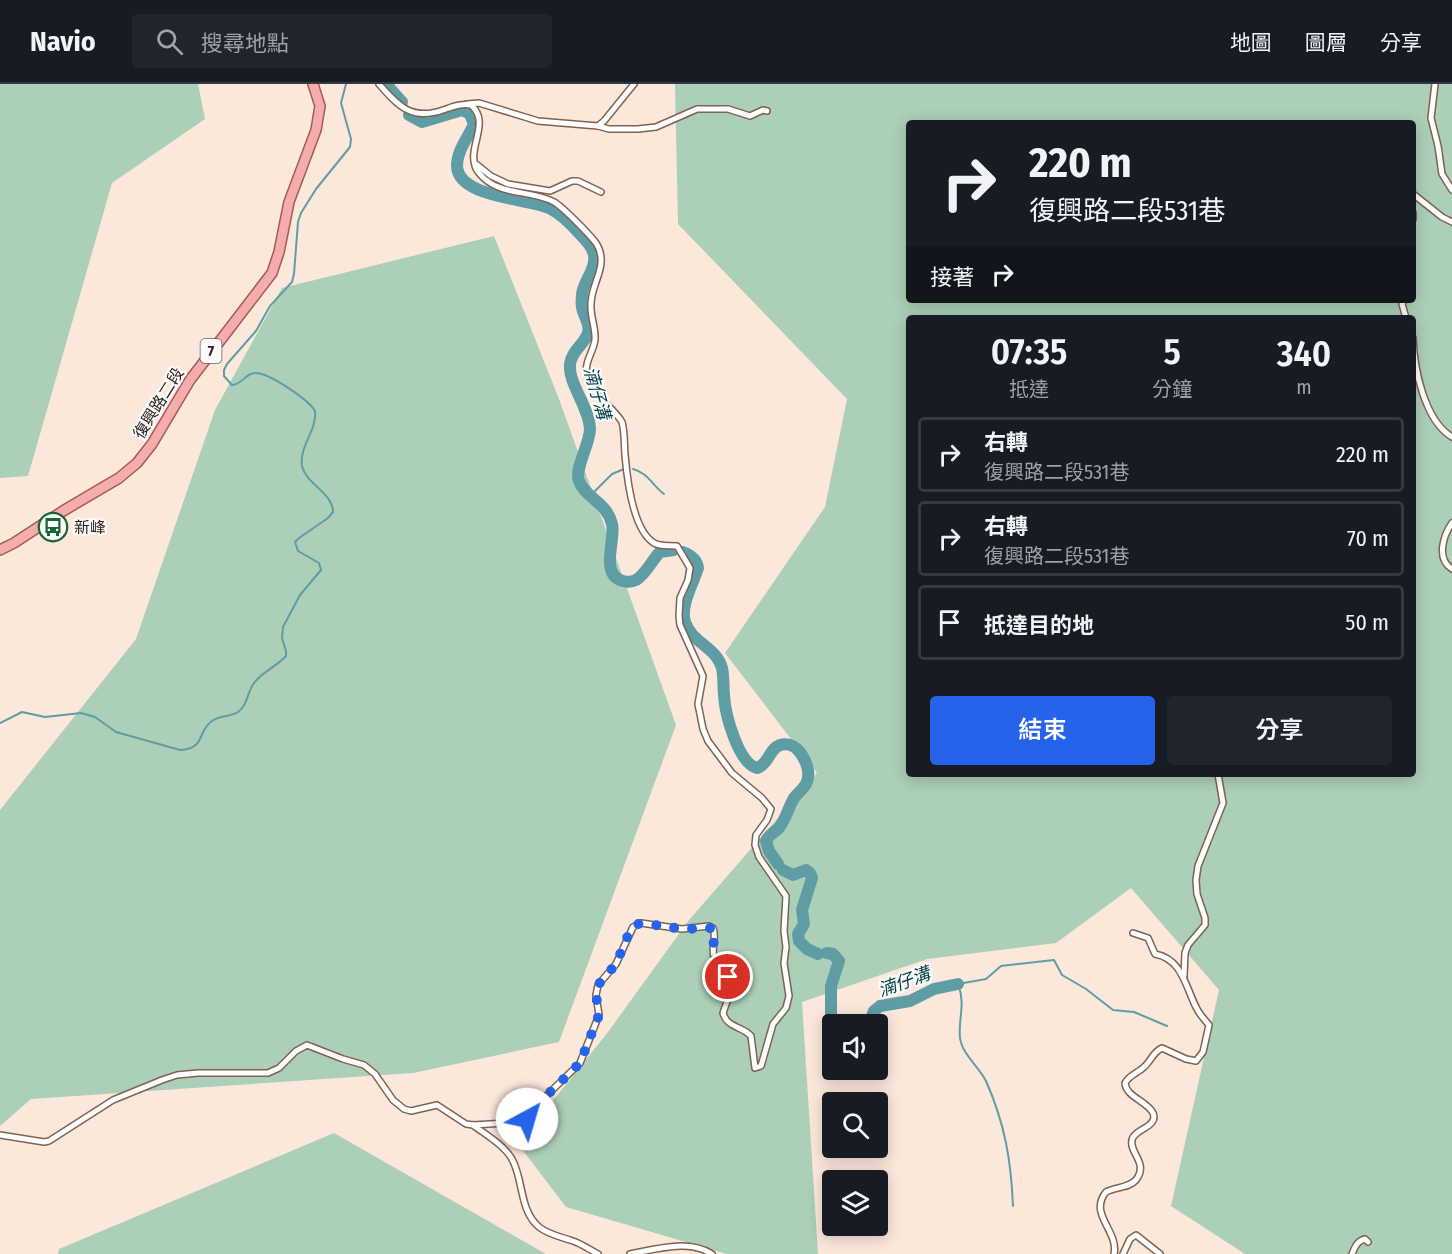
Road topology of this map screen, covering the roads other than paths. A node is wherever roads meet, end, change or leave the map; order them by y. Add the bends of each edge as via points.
1 (313, 84) edge
2 (379, 84) edge
3 (634, 84) edge
4 (1435, 84) edge
5 (466, 104) junction
6 (767, 111) dead end
7 (598, 126) junction
8 (475, 163) junction
9 (1452, 190) edge
10 (601, 192) dead end
11 (1416, 196) edge
12 (1452, 222) edge
13 (1416, 366) edge
14 (1452, 436) edge
15 (1452, 523) edge
16 (0, 549) edge
17 (1452, 569) edge
18 (1219, 777) edge
19 (1133, 933) dead end
20 (1184, 976) junction
21 (474, 1125) junction
22 (0, 1135) edge
23 (1368, 1242) dead end
24 (598, 1254) edge
25 (630, 1254) edge
26 (712, 1254) edge
27 (1114, 1254) edge
28 (1123, 1254) edge
29 (1160, 1254) edge
30 (1352, 1254) edge

1 - 16 main road, 復興路二段 / 7 via 320,106 316,130 289,202 272,273 190,380 152,444 136,463 119,478
2 - 5 street via 402,107 420,114
3 - 7 street
4 - 9 street via 1431,118 1442,174
5 - 7 street via 479,104 538,122
5 - 8 street via 476,109 479,116
6 - 7 street via 750,116 728,109 697,109 656,127
8 - 10 street via 500,182 549,191 578,181
8 - 21 street via 485,180 497,187 554,202 601,252 591,299 595,342 586,369 588,377 598,396 622,422 629,484 642,530 656,544 677,546 690,568 678,616 704,676 698,705 708,741 732,773 771,809 756,835 755,845 786,896 784,963 789,996 786,1008 773,1024 760,1066 755,1068 751,1036 728,1023 723,1013 732,987 714,960 713,928 637,924 616,964 598,985 599,1015 575,1070 523,1122
11 - 12 street
13 - 14 street via 1437,423
15 - 17 street via 1442,543 1443,556
18 - 20 street via 1223,803 1196,880 1205,925 1188,945
19 - 20 street via 1148,938 1155,954 1170,961
20 - 27 street via 1197,1010 1209,1025 1203,1052 1196,1061 1158,1049 1125,1083 1126,1090 1148,1108 1154,1119 1132,1139 1140,1164 1137,1178 1129,1185 1106,1192 1100,1203 1103,1220 1114,1238
21 - 22 street via 437,1105 404,1109 364,1065 307,1045 267,1073 198,1073 162,1080 113,1100 49,1141
21 - 24 street via 511,1158 531,1219 548,1233
23 - 30 street via 1361,1240
25 - 26 street via 692,1246
28 - 29 street via 1136,1235

